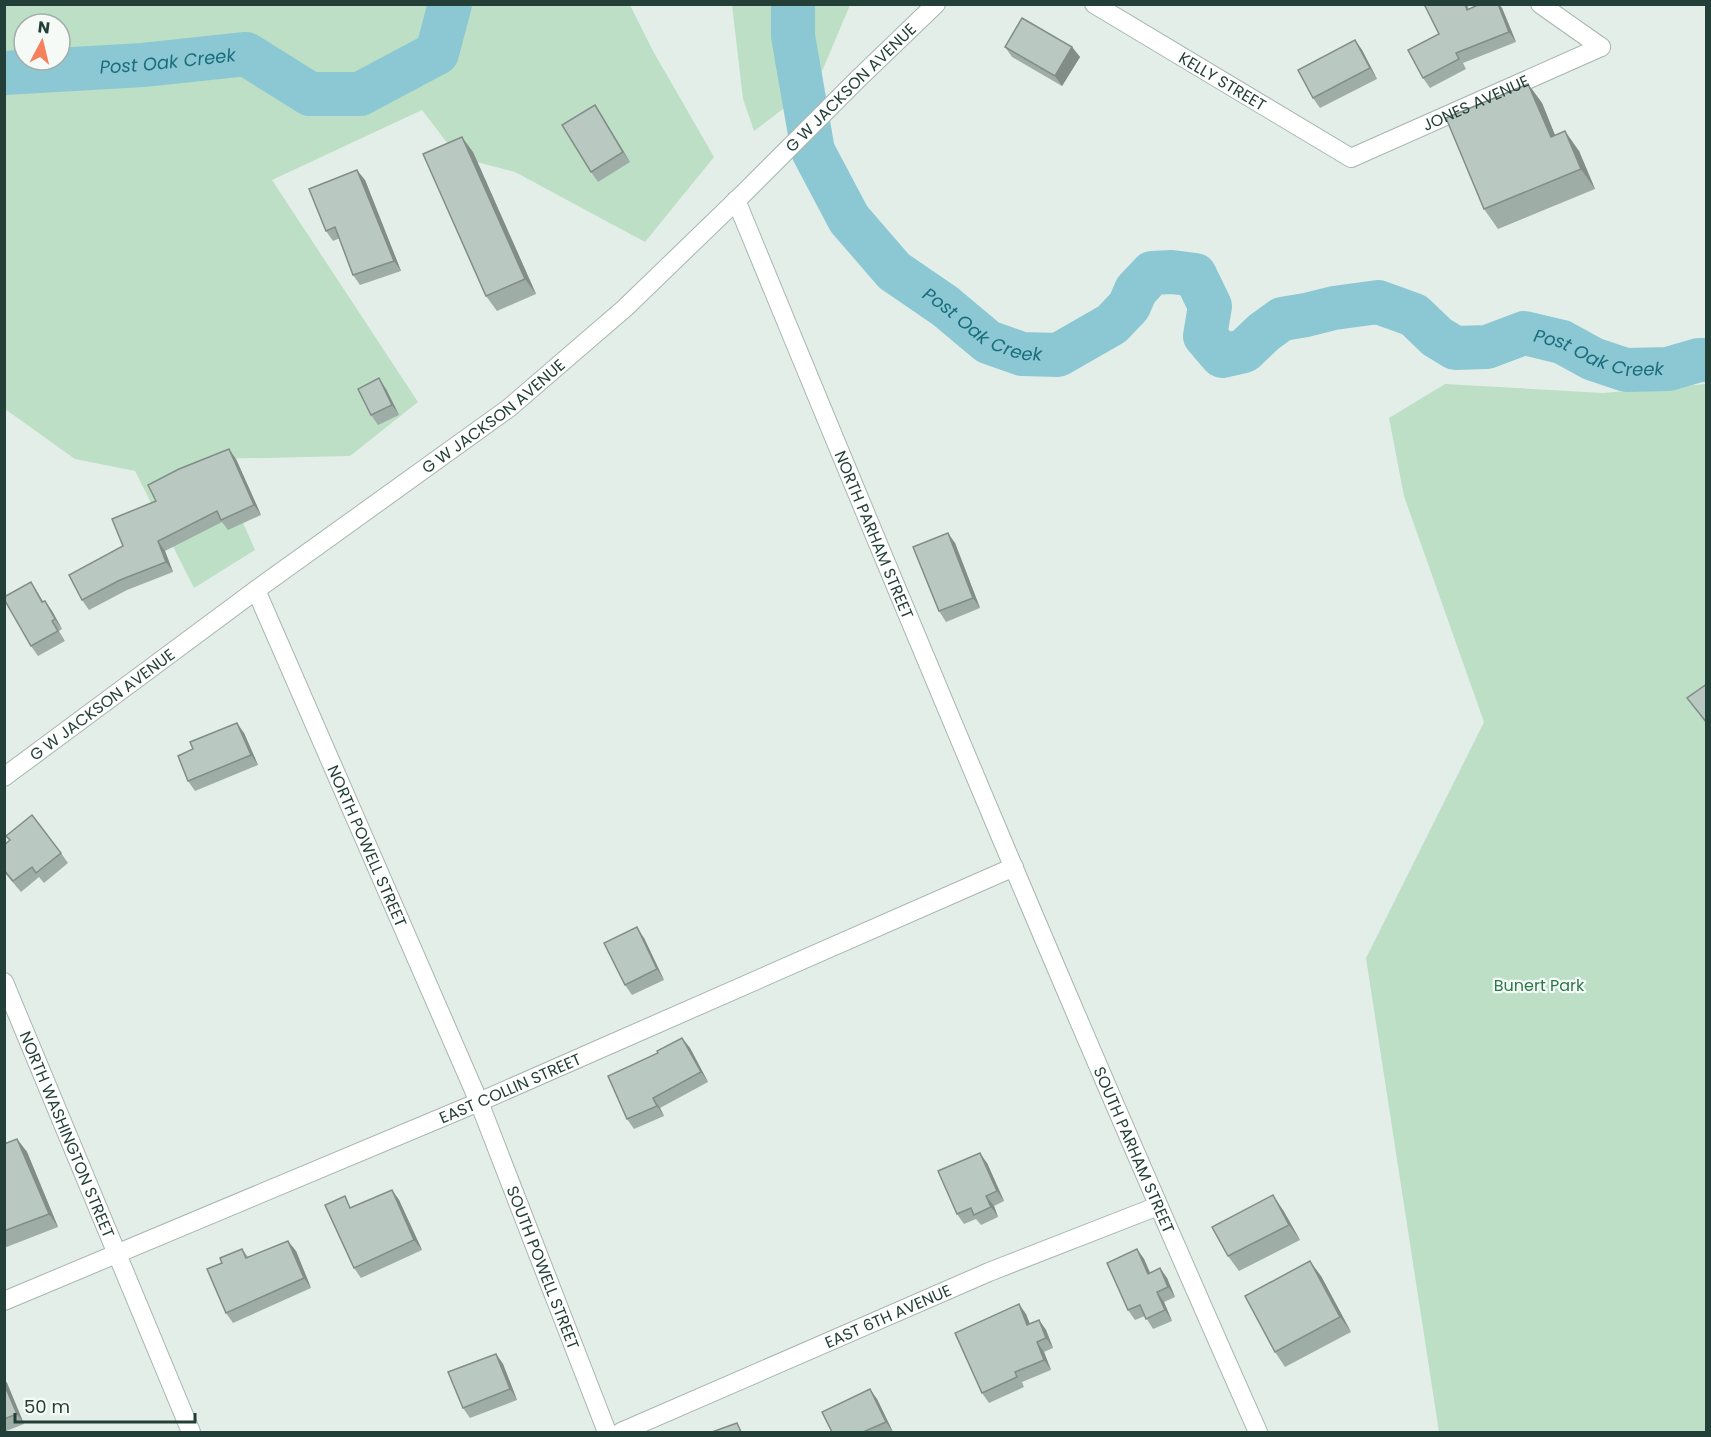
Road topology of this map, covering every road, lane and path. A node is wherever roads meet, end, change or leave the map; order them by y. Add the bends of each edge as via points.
1 (936, 4) edge
2 (1095, 4) edge
3 (1540, 4) edge
4 (1351, 158) joint
5 (740, 196) junction
6 (256, 590) junction
7 (4, 777) edge
8 (1014, 867) junction
9 (4, 982) edge
10 (479, 1102) junction
11 (1158, 1206) junction
12 (117, 1254) junction
13 (4, 1301) edge
14 (191, 1432) edge
15 (607, 1432) edge
16 (621, 1432) edge
17 (1258, 1432) edge

1 - 5 street, G W JACKSON AVENUE
2 - 4 street, KELLY STREET
3 - 4 street, JONES AVENUE via 1601,47
5 - 6 street, G W JACKSON AVENUE via 625,308 509,408
5 - 8 street, NORTH PARHAM STREET
6 - 7 street, G W JACKSON AVENUE
6 - 10 street, NORTH POWELL STREET
8 - 10 street, EAST COLLIN STREET
8 - 11 street, SOUTH PARHAM STREET
9 - 12 street, NORTH WASHINGTON STREET
10 - 12 street, EAST COLLIN STREET
10 - 15 street, SOUTH POWELL STREET
11 - 16 street, EAST 6TH AVENUE via 988,1272
11 - 17 street, SOUTH PARHAM STREET
12 - 13 street, EAST COLLIN STREET
12 - 14 street, NORTH WASHINGTON STREET

